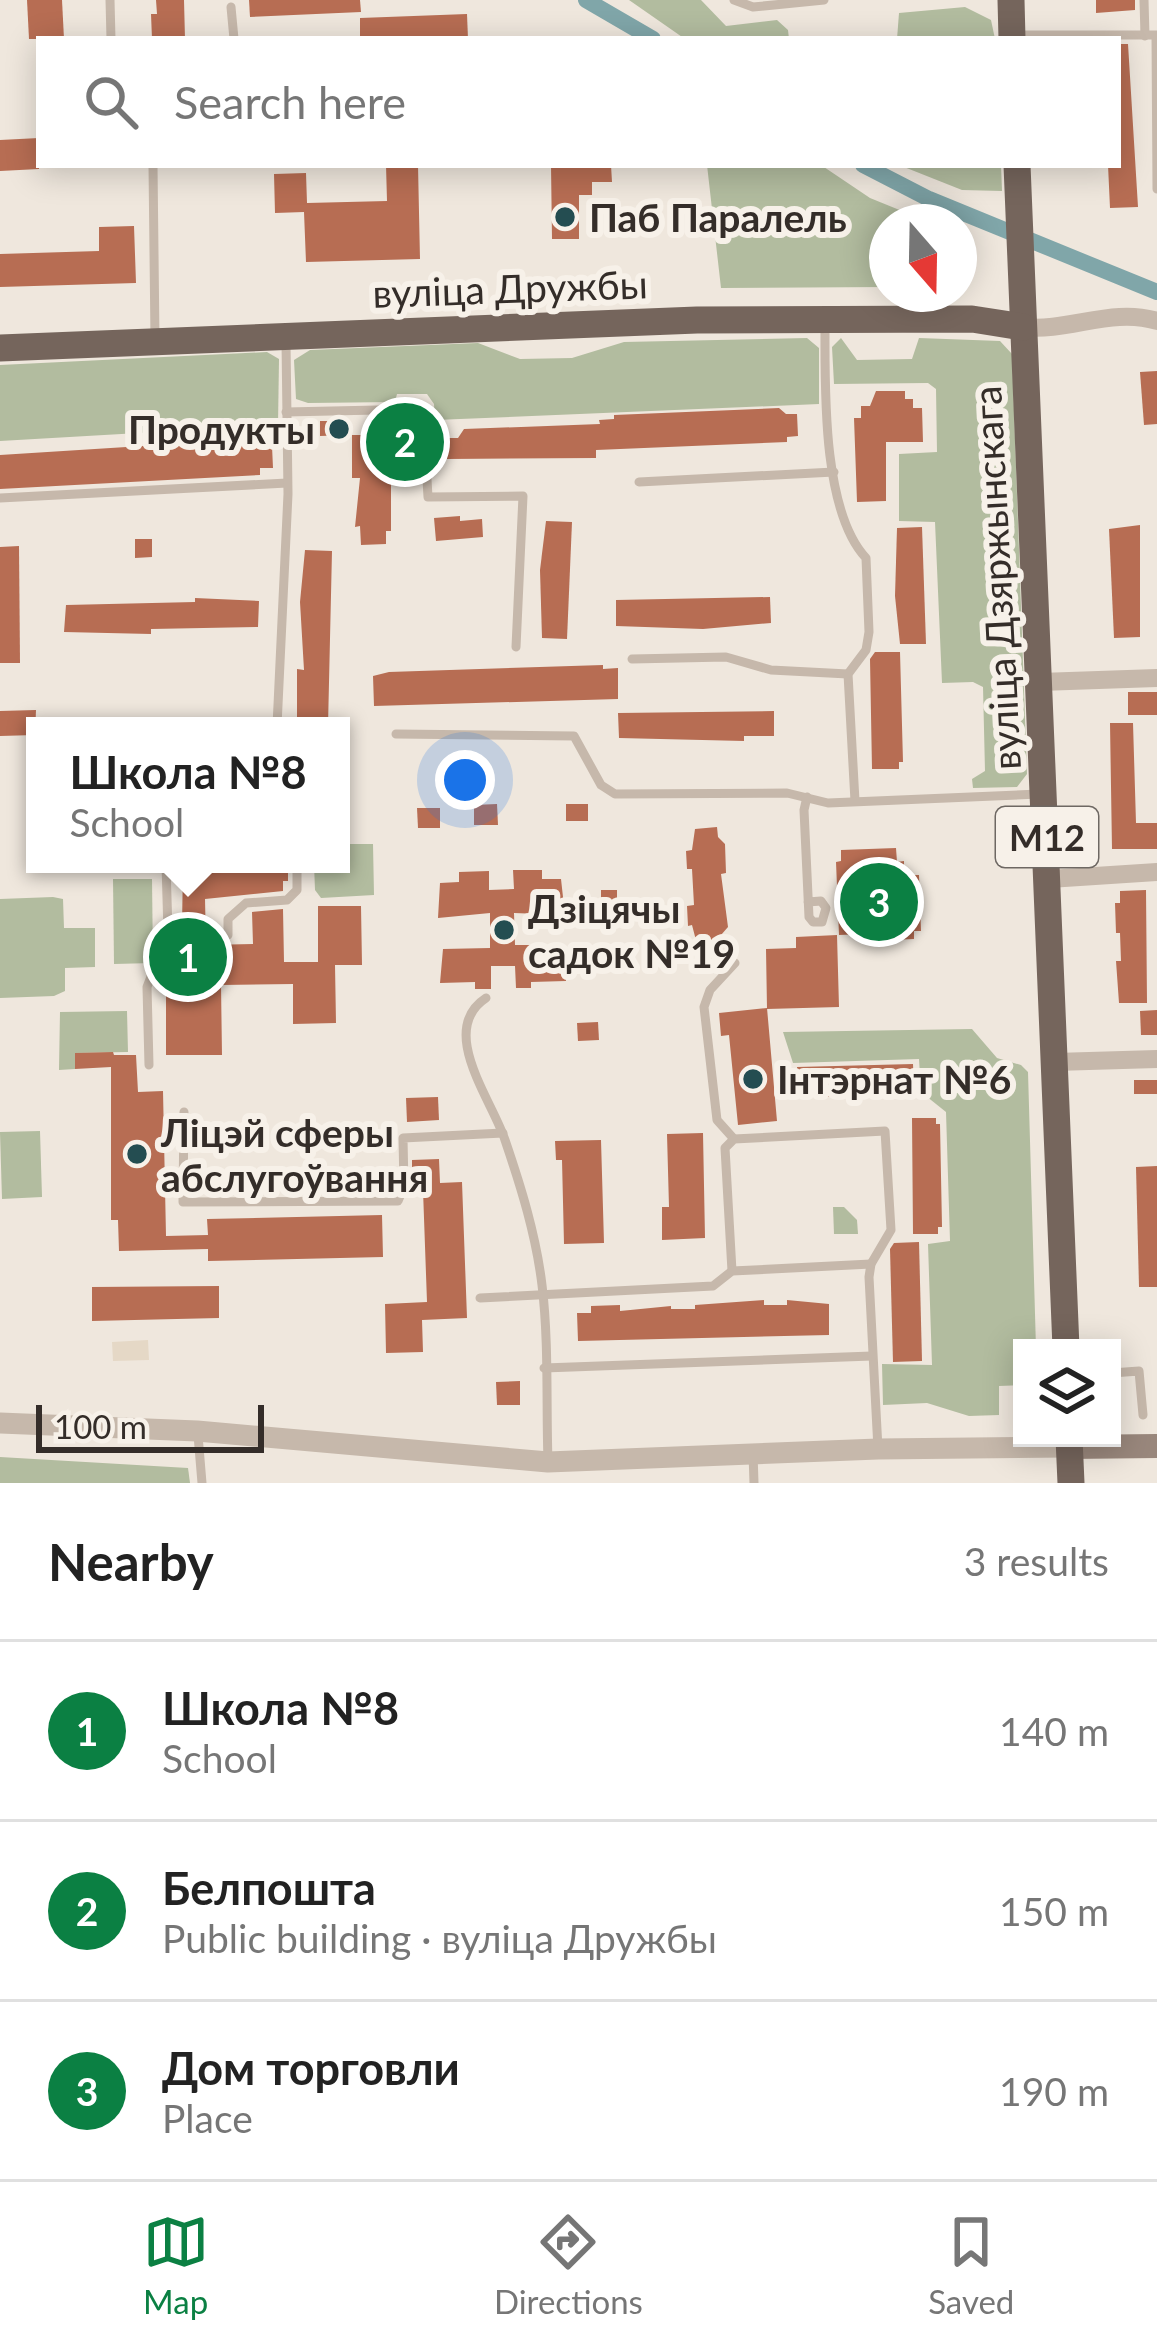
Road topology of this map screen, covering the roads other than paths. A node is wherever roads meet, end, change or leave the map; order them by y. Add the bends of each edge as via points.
1 (110, 0) edge
2 (824, 0) edge
3 (1011, 0) edge
4 (1144, 0) edge
5 (740, 2) edge
6 (231, 7) dead end
7 (111, 36) edge
8 (234, 36) edge
9 (1012, 36) edge
10 (1121, 36) edge
11 (1153, 36) edge
12 (1157, 122) edge
13 (153, 168) edge
14 (1017, 168) edge
15 (1157, 189) edge
16 (825, 320) junction
17 (1157, 321) edge
18 (1023, 327) junction
19 (286, 335) junction
20 (154, 340) junction
21 (0, 348) edge
22 (286, 412) junction
23 (835, 472) junction
24 (639, 482) dead end
25 (287, 483) junction
26 (0, 498) edge
27 (516, 646) dead end
28 (632, 659) dead end
29 (848, 674) junction
30 (1157, 678) edge
31 (1040, 682) junction
32 (277, 717) edge
33 (396, 734) dead end
34 (1045, 794) junction
35 (807, 797) junction
36 (855, 802) junction
37 (1157, 872) edge
38 (166, 873) edge
39 (296, 873) edge
40 (1049, 879) junction
41 (808, 902) dead end
42 (229, 935) dead end
43 (735, 963) dead end
44 (486, 998) dead end
45 (1157, 1059) edge
46 (1055, 1062) junction
47 (149, 1065) dead end
48 (184, 1112) dead end
49 (502, 1133) junction
50 (734, 1139) junction
51 (871, 1264) junction
52 (732, 1271) junction
53 (542, 1292) junction
54 (480, 1298) dead end
55 (1066, 1339) edge
56 (872, 1356) junction
57 (544, 1368) junction
58 (1121, 1372) edge
59 (1143, 1415) dead end
60 (0, 1423) edge
61 (197, 1430) junction
62 (1013, 1445) edge
63 (1121, 1445) edge
64 (1157, 1446) edge
65 (1069, 1447) edge
66 (878, 1449) junction
67 (754, 1453) junction
68 (548, 1462) junction
69 (202, 1483) edge
70 (754, 1483) edge
71 (1071, 1483) edge

1 - 7 lane
2 - 5 lane
3 - 9 main road
4 - 11 lane
6 - 8 lane
10 - 11 lane
11 - 12 lane
12 - 15 lane
13 - 20 lane
14 - 18 main road, вуліца Дзяржынскага / М12
16 - 18 main road, вуліца Дружбы via 972,319
16 - 19 main road, вуліца Дружбы
16 - 23 lane via 825,428
17 - 18 street via 1105,317
18 - 31 main road, вуліца Дзяржынскага / М12
19 - 20 main road, вуліца Дружбы
19 - 22 lane
20 - 21 main road, вуліца Дружбы
22 - 25 lane
22 - 27 lane via 423,409 428,497 523,496
23 - 24 lane
23 - 29 lane via 848,539 866,558 869,632
25 - 26 lane
25 - 32 lane
28 - 29 lane via 726,657 771,670
29 - 36 lane
30 - 31 street
31 - 34 main road, вуліца Дзяржынскага / М12
33 - 35 lane via 574,736 601,785 615,794
34 - 36 lane
34 - 40 main road, вуліца Дзяржынскага / М12
35 - 36 lane
35 - 41 lane
37 - 40 street
38 - 47 lane via 168,932 147,987
39 - 42 lane via 297,890 287,900 246,903 228,919
40 - 46 main road, вуліца Дзяржынскага / М12
43 - 50 lane via 704,1007 717,1120
44 - 49 lane via 467,1018 467,1054
45 - 46 street
46 - 55 main road, вуліца Дзяржынскага / М12
48 - 49 lane via 183,1202 398,1202 403,1138
49 - 53 lane
50 - 51 lane via 885,1132 891,1230
50 - 52 lane via 725,1148
51 - 52 lane
51 - 56 lane
52 - 53 lane via 713,1286
53 - 54 lane
53 - 57 lane
56 - 57 lane
56 - 66 lane
57 - 68 lane
58 - 59 lane via 1139,1371
60 - 61 street
61 - 68 street
61 - 69 lane
62 - 66 street
63 - 64 main road
65 - 71 main road
66 - 67 street
67 - 68 street
67 - 70 lane

